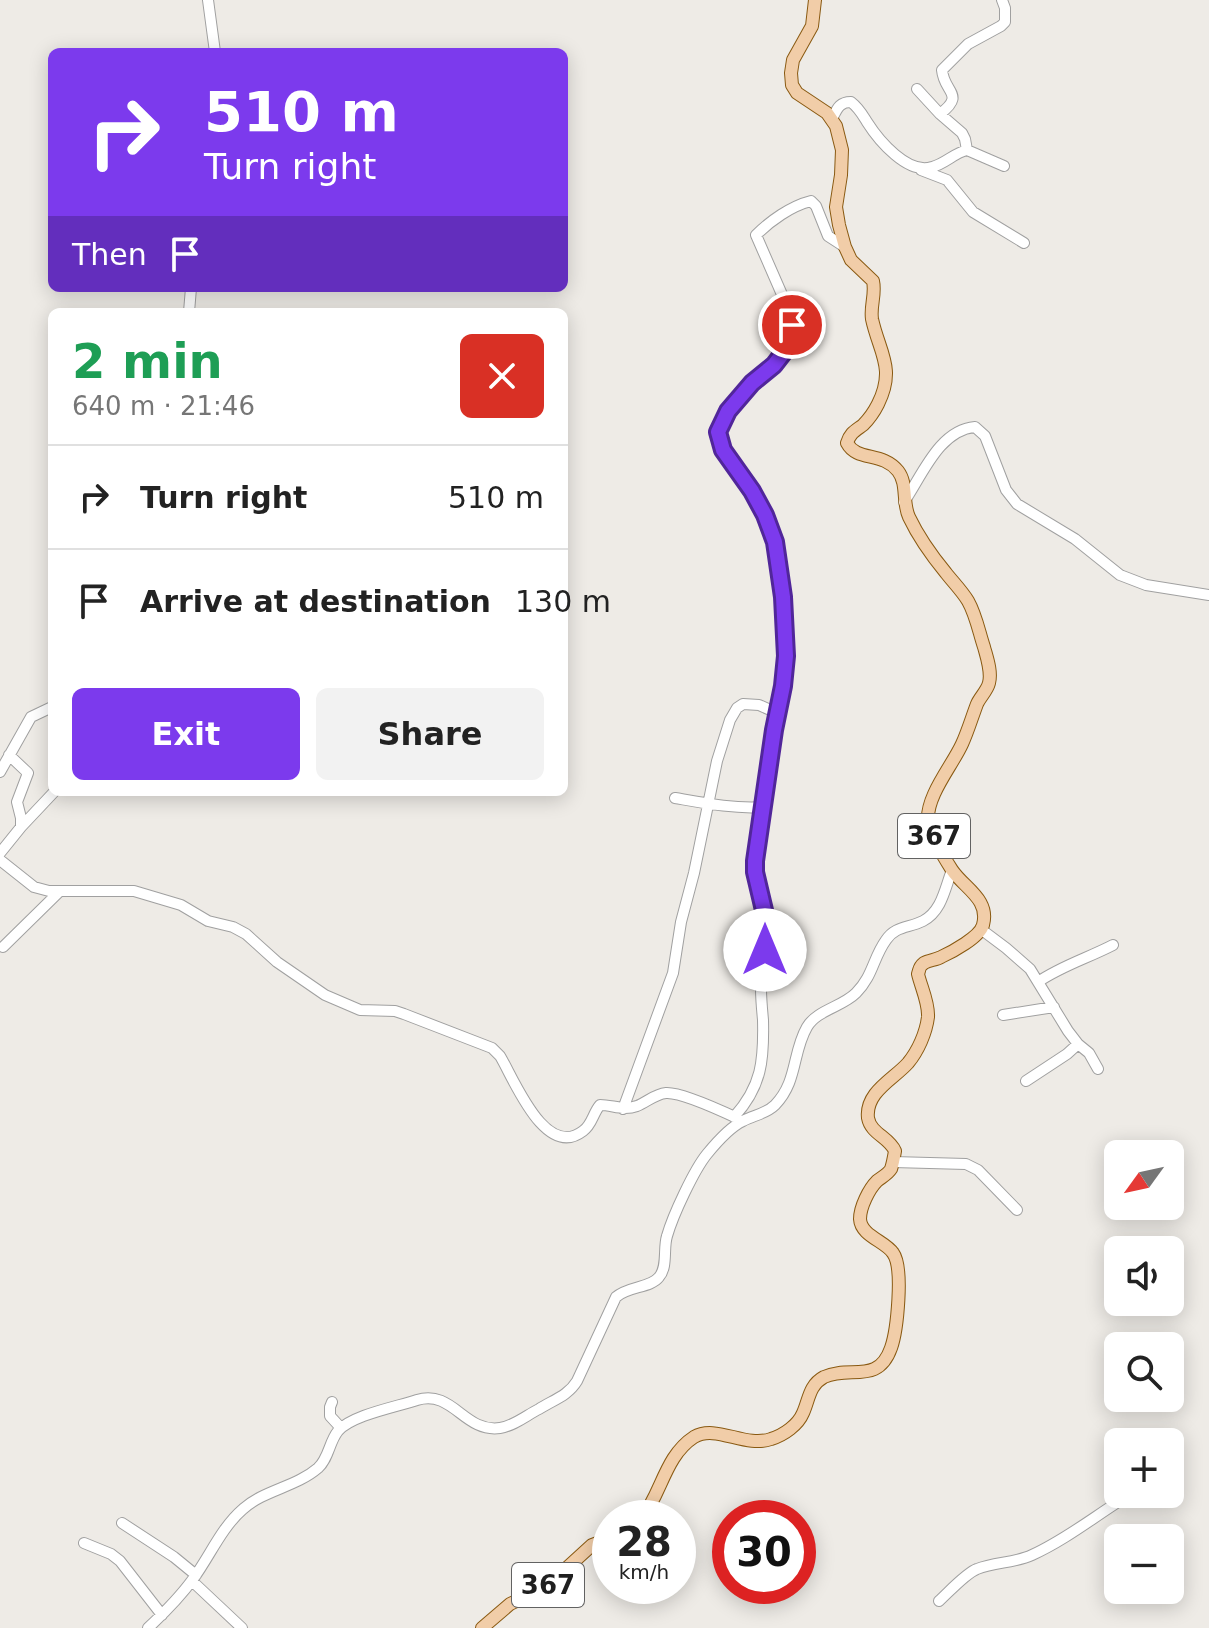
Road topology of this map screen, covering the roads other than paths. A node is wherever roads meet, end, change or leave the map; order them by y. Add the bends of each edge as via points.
1 (208, 0) edge
2 (815, 0) edge
3 (1002, 0) edge
4 (214, 48) edge
5 (917, 89) dead end
6 (940, 114) junction
7 (832, 119) junction
8 (967, 150) junction
9 (1004, 166) dead end
10 (919, 169) junction
11 (1024, 243) dead end
12 (845, 247) junction
13 (904, 502) junction
14 (1209, 595) edge
15 (48, 709) edge
16 (777, 713) junction
17 (9, 755) junction
18 (0, 772) edge
19 (50, 796) edge
20 (675, 798) dead end
21 (710, 804) junction
22 (763, 807) junction
23 (21, 827) junction
24 (0, 853) edge
25 (0, 860) edge
26 (952, 870) junction
27 (59, 892) junction
28 (982, 930) junction
29 (1113, 945) dead end
30 (3, 947) dead end
31 (1038, 982) junction
32 (1054, 1007) junction
33 (1003, 1015) dead end
34 (1078, 1044) junction
35 (1098, 1069) dead end
36 (1026, 1081) dead end
37 (623, 1109) junction
38 (738, 1119) junction
39 (893, 1162) junction
40 (1017, 1210) dead end
41 (332, 1402) dead end
42 (341, 1428) junction
43 (653, 1500) edge
44 (1109, 1508) edge
45 (122, 1523) dead end
46 (84, 1543) dead end
47 (592, 1545) edge
48 (194, 1578) junction
49 (939, 1601) dead end
50 (162, 1615) junction
51 (148, 1628) edge
52 (242, 1628) edge
53 (482, 1628) edge

1 - 4 street
2 - 7 main road via 812,26 793,60 791,80 797,93
3 - 6 street via 1005,22 968,44 942,70 953,98
5 - 6 street
6 - 8 street via 962,133
7 - 10 street via 838,107 851,102 882,142
7 - 12 main road, 367 via 842,150 836,207
8 - 9 street
8 - 10 street
10 - 11 street via 947,180 973,212
12 - 13 main road, 367 via 873,281 872,317 886,367 878,403 847,443 855,453 895,467 903,478
12 - 16 street via 828,236 811,201 756,235 787,306 790,341 719,428 723,450 752,491 775,542 786,656
13 - 14 street via 936,451 956,434 977,428 1017,504 1075,539 1120,575 1146,585
13 - 26 main road, 367 via 912,523 967,599 990,675 929,810 931,831
15 - 17 street via 31,717
16 - 21 street via 748,703 737,708 724,737
16 - 22 street
17 - 18 street
17 - 23 street via 28,773 17,802
19 - 23 street
20 - 21 street
21 - 22 street
21 - 37 street via 673,973
22 - 38 street via 755,872 767,923 763,1045 755,1088
23 - 24 street
25 - 27 street via 34,887
26 - 28 main road, 367 via 982,905
26 - 38 street via 935,911 922,922 894,931 864,985 809,1024 792,1079 778,1102
27 - 30 street
27 - 37 street via 134,891 181,905 246,934 302,980 350,1007 404,1014 492,1048 537,1120 554,1134 582,1133 600,1105
28 - 31 street via 1023,962
28 - 39 main road via 919,969 928,1016 921,1040 908,1063 878,1090 868,1112 873,1129 895,1149
29 - 31 street
31 - 32 street
32 - 33 street
32 - 34 street
34 - 35 street
34 - 36 street
37 - 38 street via 669,1093
38 - 42 street via 699,1166 669,1228 661,1275 616,1297 568,1393 501,1428 475,1423 442,1400 430,1398
39 - 40 street via 966,1164
39 - 43 main road via 872,1188 860,1219 898,1264 895,1325 885,1359 873,1371 820,1380 800,1419 772,1439 743,1441 708,1433 695,1437 672,1461
41 - 42 street via 330,1416
42 - 48 street via 319,1468 237,1515
44 - 49 street via 1049,1548 976,1569
45 - 48 street via 174,1557
46 - 50 street via 120,1561
47 - 53 main road, 367 via 546,1587 510,1604
48 - 50 street
48 - 52 street
50 - 51 street

